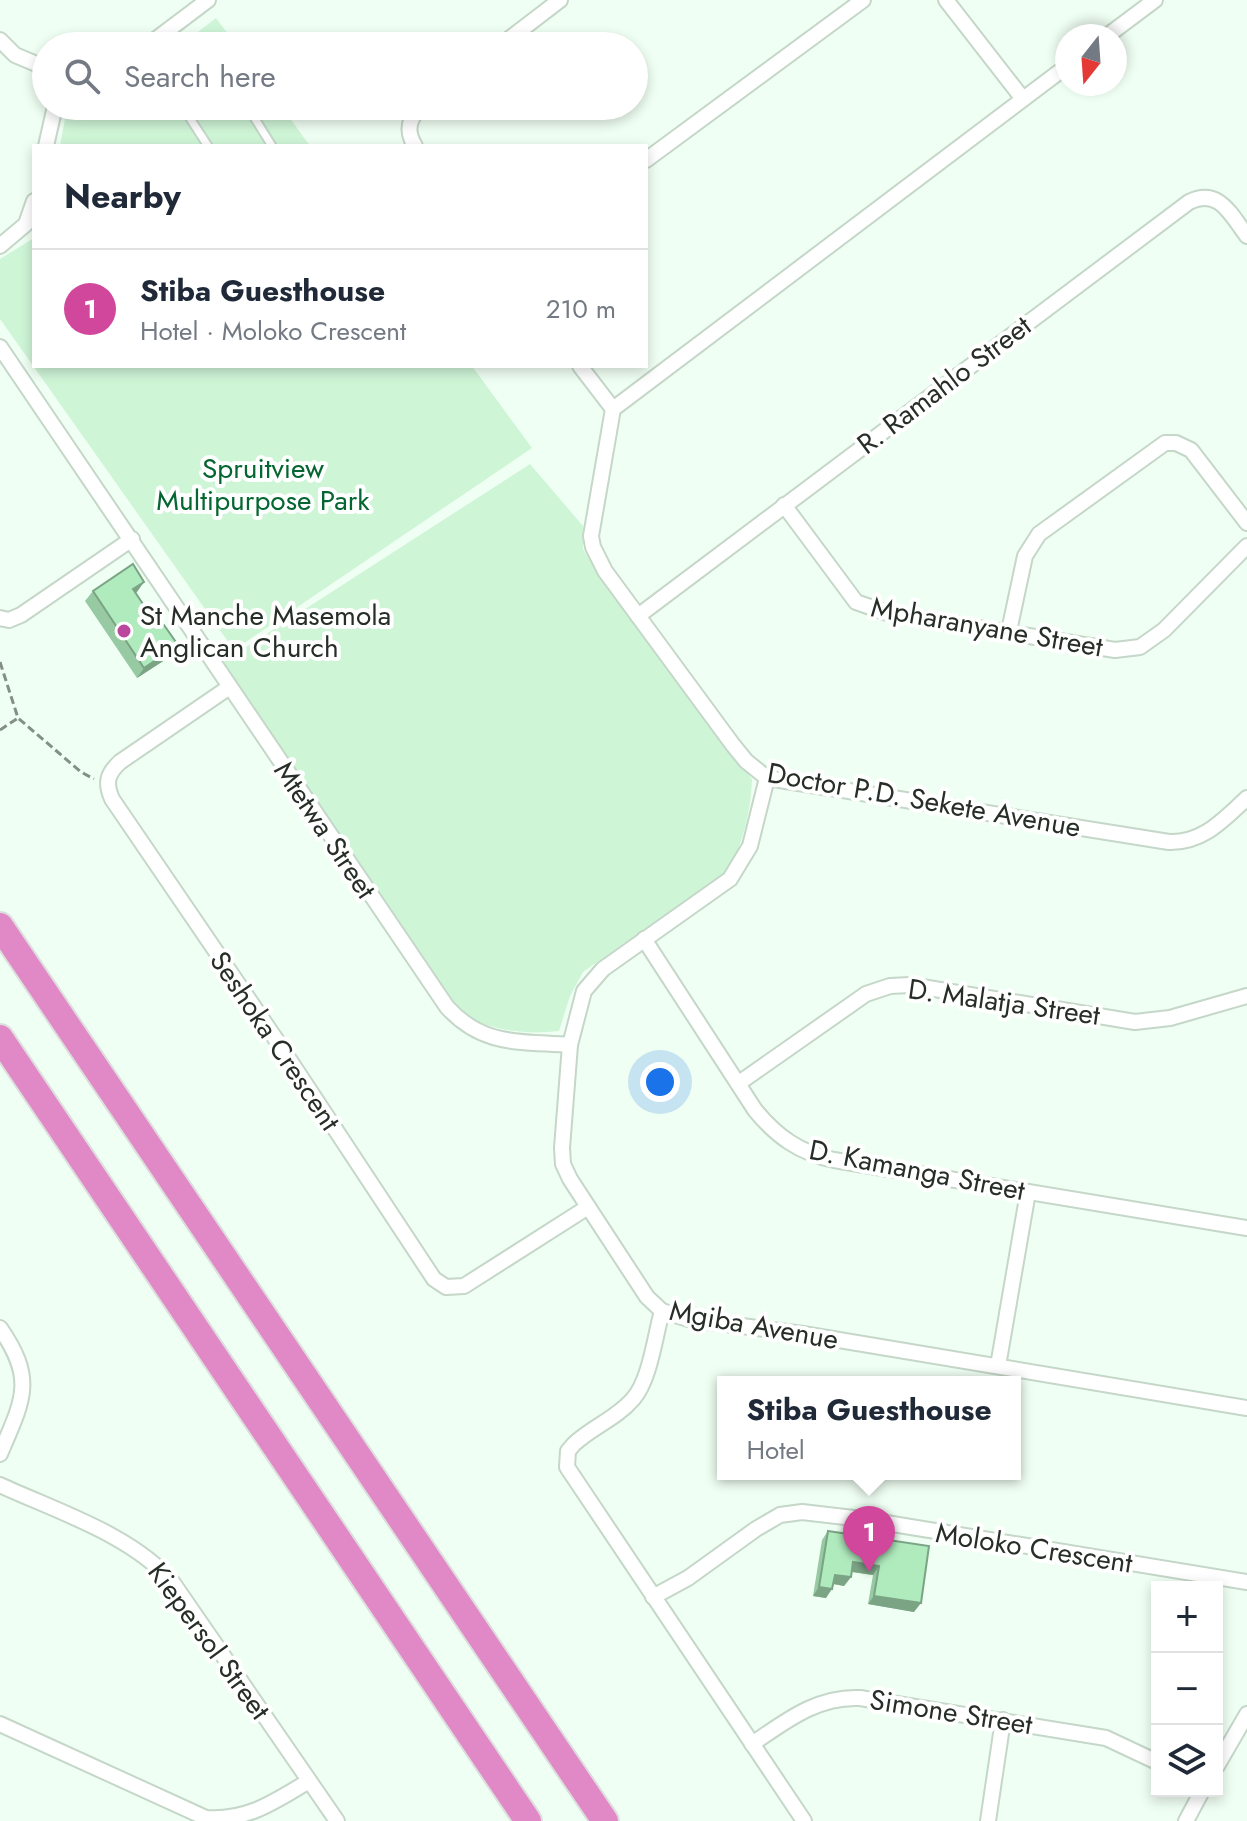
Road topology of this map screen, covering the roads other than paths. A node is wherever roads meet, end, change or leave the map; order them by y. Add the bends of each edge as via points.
1 (208, 0) edge
2 (560, 0) edge
3 (863, 0) edge
4 (946, 0) edge
5 (1155, 0) edge
6 (1123, 24) edge
7 (174, 32) edge
8 (518, 32) edge
9 (0, 40) edge
10 (32, 62) edge
11 (1055, 75) edge
12 (1023, 99) junction
13 (52, 120) edge
14 (191, 120) edge
15 (256, 120) edge
16 (411, 120) edge
17 (46, 144) edge
18 (207, 144) edge
19 (271, 144) edge
20 (414, 144) edge
21 (648, 159) edge
22 (32, 207) edge
23 (1247, 236) edge
24 (0, 246) edge
25 (0, 347) edge
26 (582, 368) edge
27 (613, 409) junction
28 (784, 505) junction
29 (1247, 523) edge
30 (132, 539) junction
31 (1247, 546) edge
32 (638, 616) junction
33 (0, 618) edge
34 (1009, 631) junction
35 (228, 688) junction
36 (767, 778) junction
37 (1247, 798) edge
38 (0, 926) edge
39 (644, 939) junction
40 (1247, 996) edge
41 (0, 1038) edge
42 (570, 1045) junction
43 (739, 1083) junction
44 (1028, 1192) junction
45 (588, 1207) junction
46 (1247, 1228) edge
47 (662, 1311) junction
48 (0, 1328) edge
49 (998, 1366) junction
50 (1247, 1408) edge
51 (0, 1454) edge
52 (0, 1485) edge
53 (1247, 1582) edge
54 (653, 1597) junction
55 (1247, 1714) edge
56 (1003, 1720) junction
57 (0, 1724) edge
58 (752, 1744) junction
59 (1223, 1756) edge
60 (1151, 1759) edge
61 (309, 1781) junction
62 (1199, 1797) edge
63 (337, 1821) edge
64 (528, 1821) edge
65 (605, 1821) edge
66 (804, 1821) edge
67 (988, 1821) edge
68 (1186, 1821) edge

1 - 7 street
2 - 8 street
3 - 21 street
4 - 12 street
5 - 6 street
9 - 10 street
11 - 12 street
12 - 27 street
13 - 17 street
14 - 18 lane
15 - 19 lane
16 - 20 street
22 - 24 street via 26,224
23 - 28 street, R. Ramahlo Street via 1221,201 1208,197 1189,202
25 - 30 street, Mtetwa Street
26 - 27 street
27 - 32 street, Doctor P.D. Sekete Avenue via 591,536 605,571
28 - 32 street, R. Ramahlo Street
28 - 34 street, Mpharanyane Street via 847,592 864,606
29 - 34 street via 1191,450 1165,443 1039,534 1025,556
30 - 33 street via 34,607 9,620
30 - 35 street, Mtetwa Street
31 - 34 street, Mpharanyane Street via 1164,630 1140,647 1115,650
32 - 36 street, Doctor P.D. Sekete Avenue via 746,761
35 - 42 street, Mtetwa Street via 456,1018 499,1040
35 - 45 street, Seshoka Crescent via 120,762 107,778 112,799 437,1283 464,1286
36 - 37 street, Doctor P.D. Sekete Avenue via 1169,842 1203,835
36 - 39 street, Mgiba Avenue via 750,846 730,879
38 - 65 highway
39 - 42 street, Mgiba Avenue via 594,978 578,1007
39 - 43 street, D. Kamanga Street
40 - 43 street, D. Malatja Street via 1160,1021 1135,1022 890,986 866,994
41 - 64 highway
42 - 45 street, Mgiba Avenue via 563,1164
43 - 44 street, D. Kamanga Street via 766,1124 814,1156
44 - 46 street, D. Kamanga Street
44 - 49 street
45 - 47 street, Mgiba Avenue via 636,1283
47 - 49 street, Mgiba Avenue
47 - 54 street via 636,1395 576,1441 567,1462 571,1476
48 - 51 street via 20,1364 24,1389
49 - 50 street, Mgiba Avenue
52 - 61 street, Kiepersol Street via 153,1560
53 - 54 street, Moloko Crescent via 802,1512 764,1523
54 - 58 street
55 - 59 street
56 - 58 street, Simone Street via 860,1698 833,1699
56 - 60 street, Simone Street via 1106,1738
56 - 67 street
57 - 61 street via 206,1818 242,1818
58 - 66 street
61 - 63 street, Kiepersol Street
62 - 68 street

